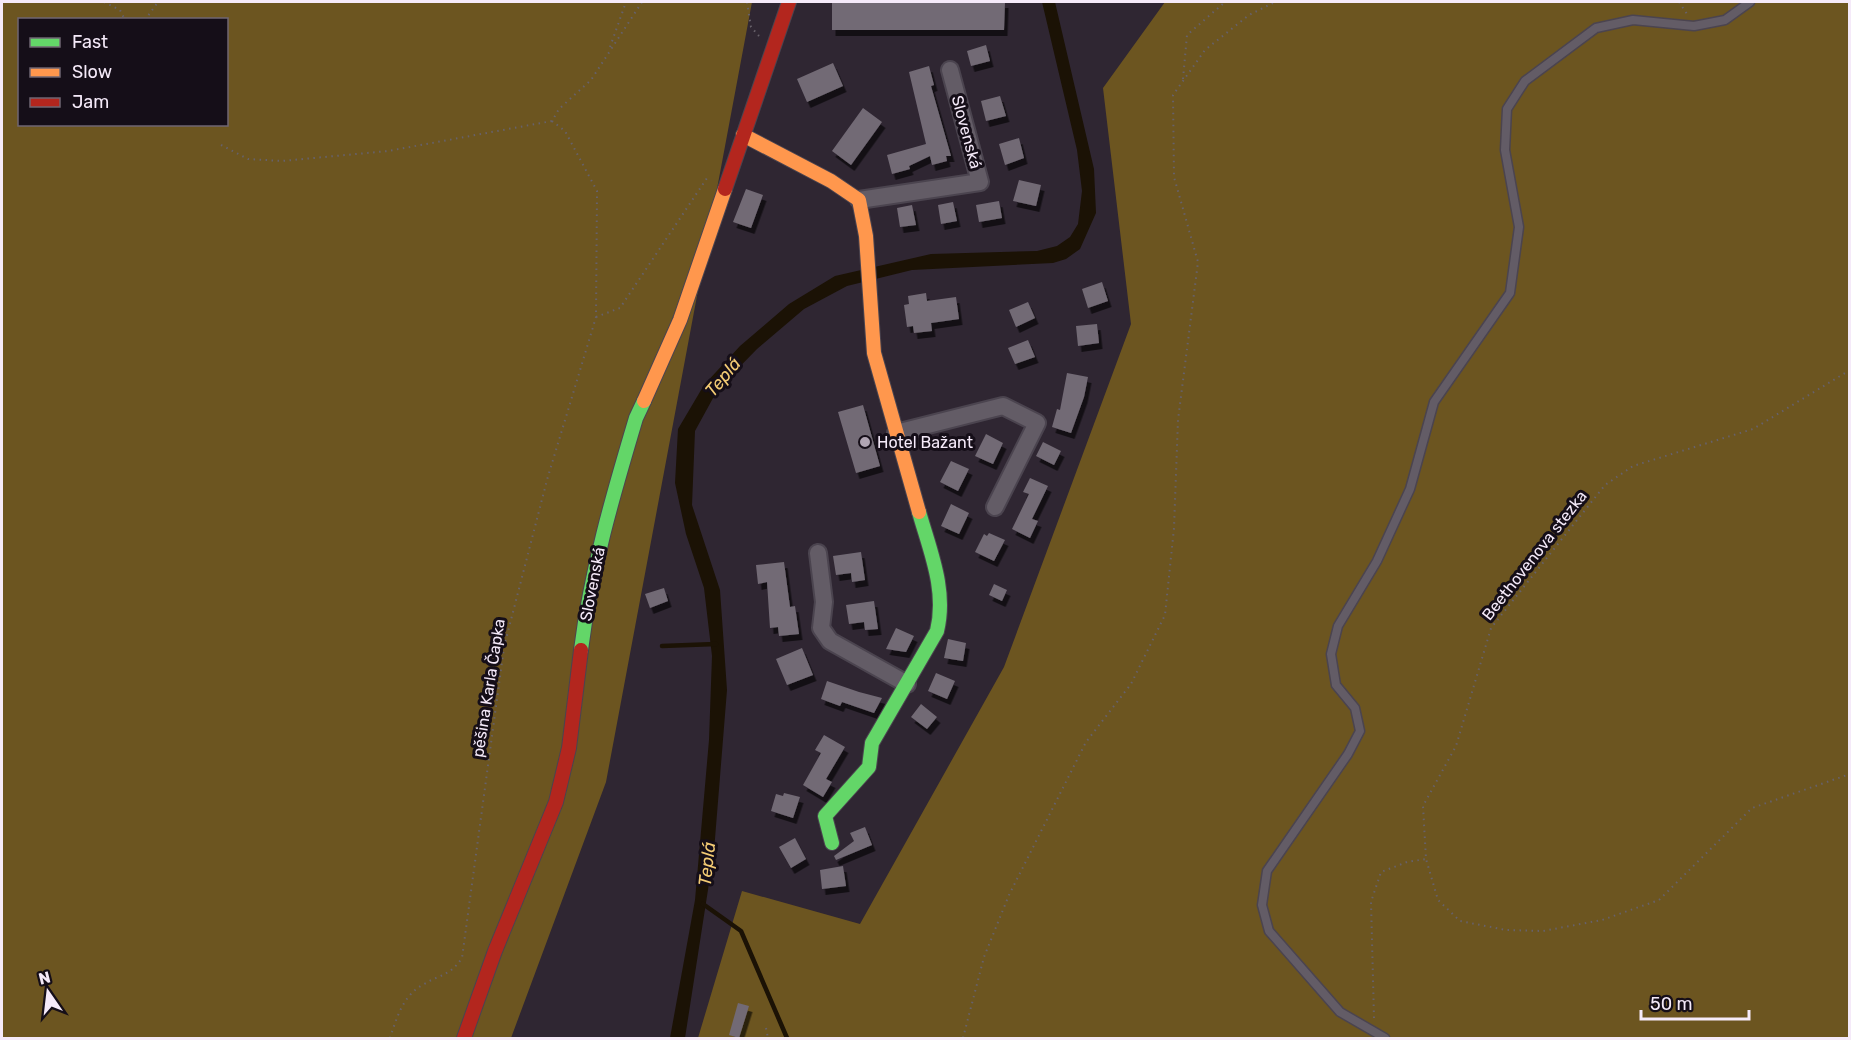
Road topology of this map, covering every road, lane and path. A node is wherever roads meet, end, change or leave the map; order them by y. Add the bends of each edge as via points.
1 (104, 2) edge
2 (158, 2) edge
3 (626, 2) edge
4 (642, 2) edge
5 (747, 2) edge
6 (788, 2) edge
7 (1225, 2) edge
8 (1275, 2) edge
9 (1750, 2) edge
10 (124, 18) edge
11 (147, 18) edge
12 (609, 51) junction
13 (772, 52) junction
14 (950, 70) dead end
15 (1183, 81) junction
16 (552, 121) junction
17 (743, 135) junction
18 (221, 145) dead end
19 (710, 174) dead end
20 (860, 200) junction
21 (596, 317) junction
22 (1850, 370) edge
23 (896, 433) junction
24 (995, 507) dead end
25 (818, 553) dead end
26 (907, 684) junction
27 (1850, 774) edge
28 (832, 843) dead end
29 (1426, 859) junction
30 (766, 1028) dead end
31 (1380, 1037) edge
32 (390, 1038) edge
33 (464, 1038) edge
34 (768, 1038) edge
35 (963, 1038) edge

1 - 10 path via 120,10
2 - 11 path
3 - 12 path
4 - 12 path
5 - 13 path via 751,27
6 - 13 street, Slovenská
7 - 15 path via 1187,35
8 - 15 path via 1249,15 1205,50
9 - 31 lane via 1725,20 1694,26 1633,20 1596,28 1525,81 1507,109 1505,150 1519,228 1510,293 1434,402 1410,489 1377,561 1338,626 1331,654 1335,685 1355,708 1360,731 1268,871 1262,905 1269,931 1340,1012
12 - 16 path via 591,80 559,109
13 - 17 street, Slovenská
14 - 20 street, Slovenská via 980,182
15 - 35 path via 1173,95 1174,177 1198,262 1178,420 1174,528 1165,615 1131,684 1086,742 1009,895 984,957
16 - 18 path via 388,151 282,161 248,159
16 - 21 path, pěšina Karla Čapka via 565,131 597,191
17 - 20 street
17 - 33 street, Slovenská via 680,320 636,418 601,536 585,619 569,748 556,802
19 - 21 path via 620,308
20 - 23 street via 874,353
21 - 32 path, pěšina Karla Čapka via 547,480 504,647 462,958 454,971 422,985 399,1008
22 - 29 path, Beethovenova stezka via 1753,429 1633,465 1605,484 1491,628 1456,746 1423,806
23 - 24 street via 1003,406 1037,423
23 - 26 street via 940,587 941,605 937,631
25 - 26 street via 824,602 821,628 825,634
26 - 28 street via 872,743 869,767 825,816
27 - 29 path, Beethovenova stezka via 1752,808 1659,900 1602,920 1543,931 1506,930 1460,921 1438,900
29 - 31 path via 1381,872 1371,902
30 - 34 path

